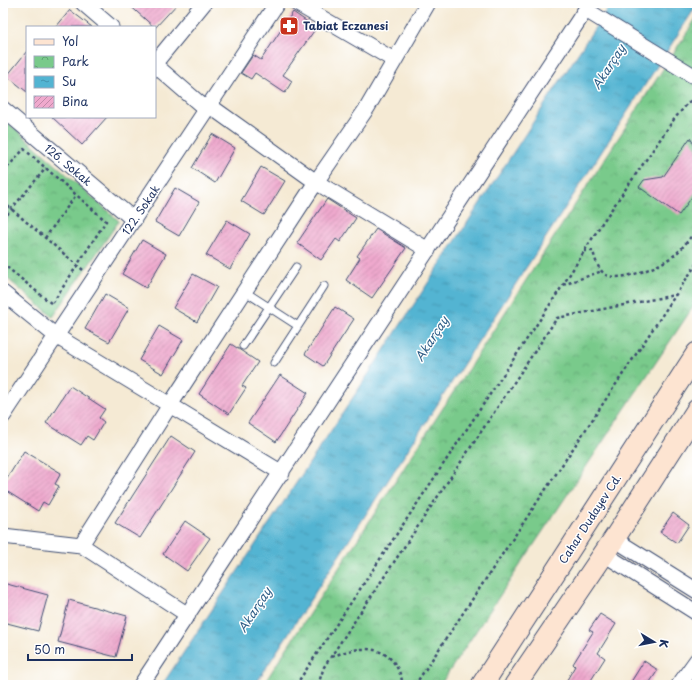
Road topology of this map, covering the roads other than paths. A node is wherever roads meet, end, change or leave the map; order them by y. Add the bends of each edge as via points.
1 (83, 3) edge
2 (204, 3) edge
3 (277, 3) edge
4 (296, 3) edge
5 (428, 3) edge
6 (588, 6) edge
7 (110, 26) edge
8 (394, 60) junction
9 (156, 63) edge
10 (156, 65) edge
11 (692, 75) dead end
12 (208, 108) junction
13 (3, 109) edge
14 (316, 182) junction
15 (134, 220) junction
16 (428, 250) junction
17 (296, 267) dead end
18 (324, 286) dead end
19 (244, 291) junction
20 (3, 293) edge
21 (269, 307) junction
22 (298, 326) junction
23 (56, 336) junction
24 (243, 346) dead end
25 (697, 352) edge
26 (274, 363) dead end
27 (170, 405) junction
28 (697, 410) edge
29 (3, 416) edge
30 (282, 473) junction
31 (3, 536) edge
32 (81, 544) junction
33 (609, 547) junction
34 (697, 591) edge
35 (697, 612) edge
36 (188, 615) junction
37 (697, 660) edge
38 (141, 685) edge
39 (482, 685) edge
40 (515, 685) edge
41 (679, 685) edge

1 - 7 street
2 - 9 street
3 - 12 street, 122. Sokak
4 - 8 street
5 - 8 street
6 - 11 street
6 - 16 street
8 - 14 street via 367,108
10 - 12 street
12 - 14 street
12 - 15 street, 122. Sokak
13 - 15 street, 126. Sokak
14 - 16 street
14 - 19 street
15 - 23 street, 122. Sokak
16 - 30 street
17 - 21 lane
18 - 22 lane
19 - 21 lane
19 - 27 street
20 - 23 street
21 - 22 lane
21 - 24 lane
22 - 26 lane
23 - 27 street
23 - 29 street, 122. Sokak
25 - 39 main road, Cahar Dudayev Cd.
27 - 30 street
27 - 32 street
28 - 33 main road
30 - 36 street
31 - 32 street
32 - 36 street
33 - 34 street
33 - 35 street
33 - 40 main road
36 - 38 street
37 - 41 street

